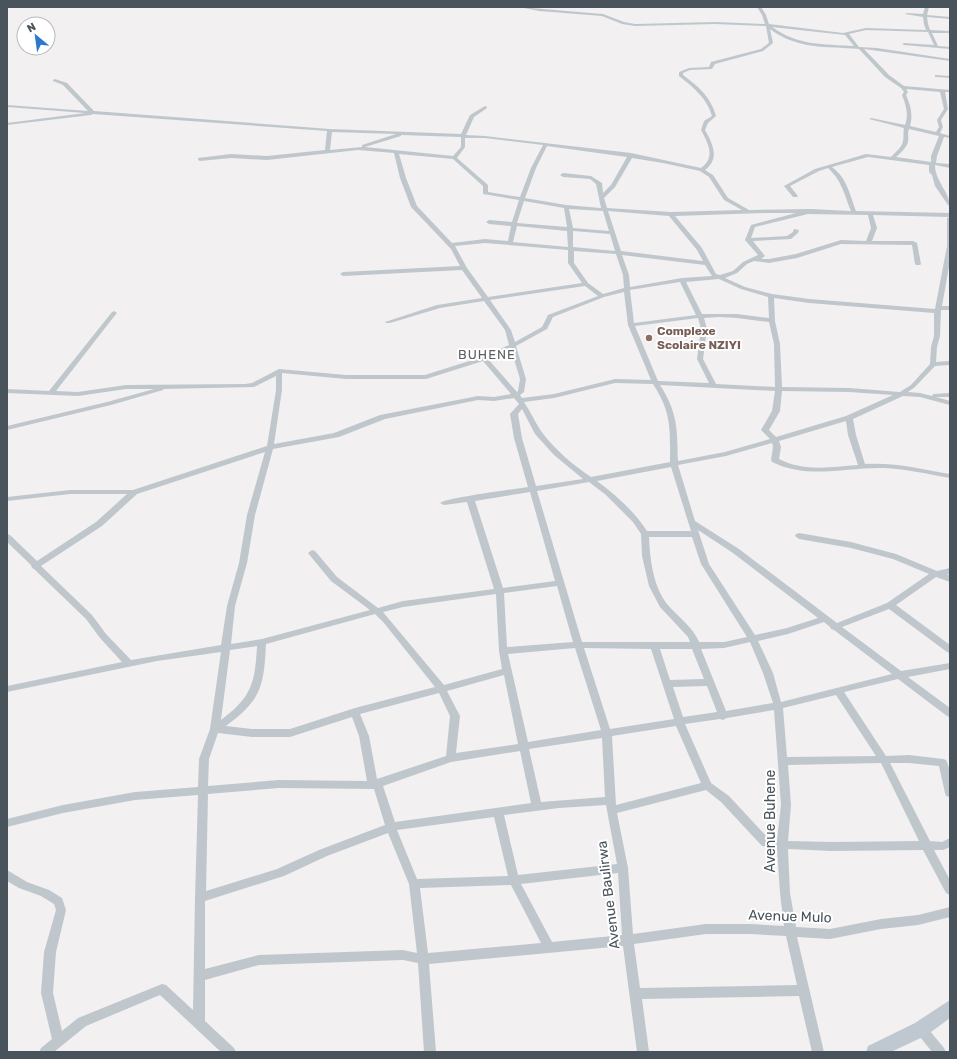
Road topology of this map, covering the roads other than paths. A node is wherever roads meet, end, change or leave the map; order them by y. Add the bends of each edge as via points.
1 (521, 7) edge
2 (558, 7) edge
3 (759, 7) edge
4 (927, 7) edge
5 (563, 12) junction
6 (907, 14) dead end
7 (925, 15) junction
8 (950, 18) edge
9 (767, 25) junction
10 (929, 31) junction
11 (950, 32) edge
12 (846, 33) junction
13 (904, 44) dead end
14 (936, 46) junction
15 (859, 48) junction
16 (950, 48) edge
17 (950, 60) edge
18 (937, 76) dead end
19 (950, 77) edge
20 (55, 80) dead end
21 (903, 87) junction
22 (942, 90) junction
23 (950, 91) edge
24 (7, 106) edge
25 (485, 107) dead end
26 (92, 112) junction
27 (871, 119) dead end
28 (7, 124) edge
29 (906, 127) junction
30 (330, 130) junction
31 (403, 133) junction
32 (463, 135) junction
33 (939, 135) junction
34 (950, 137) edge
35 (546, 144) junction
36 (361, 148) junction
37 (327, 151) junction
38 (396, 152) junction
39 (631, 155) junction
40 (454, 158) junction
41 (893, 158) junction
42 (200, 159) dead end
43 (932, 164) junction
44 (950, 166) edge
45 (830, 168) junction
46 (702, 170) junction
47 (563, 175) dead end
48 (795, 196) dead end
49 (602, 197) junction
50 (522, 199) junction
51 (950, 204) edge
52 (566, 207) junction
53 (606, 210) junction
54 (747, 211) junction
55 (810, 211) junction
56 (854, 212) junction
57 (870, 213) junction
58 (671, 214) junction
59 (950, 216) edge
60 (489, 222) dead end
61 (514, 224) junction
62 (570, 230) junction
63 (796, 230) dead end
64 (612, 233) junction
65 (748, 240) junction
66 (868, 243) junction
67 (510, 244) junction
68 (450, 245) junction
69 (571, 249) junction
70 (618, 252) junction
71 (754, 259) junction
72 (706, 262) junction
73 (918, 264) dead end
74 (464, 268) junction
75 (343, 274) dead end
76 (717, 278) junction
77 (682, 280) junction
78 (586, 284) junction
79 (627, 289) junction
80 (602, 296) junction
81 (772, 296) junction
82 (487, 299) junction
83 (950, 308) edge
84 (938, 309) junction
85 (114, 313) dead end
86 (700, 316) junction
87 (772, 321) junction
88 (388, 322) dead end
89 (631, 325) junction
90 (512, 346) junction
91 (484, 358) junction
92 (950, 363) edge
93 (933, 364) junction
94 (279, 372) junction
95 (655, 382) junction
96 (174, 386) junction
97 (714, 386) junction
98 (779, 389) junction
99 (7, 390) edge
100 (51, 393) junction
101 (901, 394) junction
102 (920, 395) junction
103 (950, 395) edge
104 (519, 400) junction
105 (950, 403) edge
106 (850, 418) junction
107 (7, 428) edge
108 (775, 440) junction
109 (270, 448) junction
110 (674, 465) junction
111 (862, 466) junction
112 (950, 476) edge
113 (589, 480) junction
114 (533, 488) junction
115 (134, 492) junction
116 (470, 498) junction
117 (7, 499) edge
118 (444, 503) dead end
119 (692, 522) junction
120 (645, 534) junction
121 (695, 534) junction
122 (799, 536) dead end
123 (7, 537) edge
124 (312, 553) dead end
125 (35, 566) junction
126 (950, 571) edge
127 (934, 574) junction
128 (950, 579) edge
129 (560, 583) junction
130 (500, 593) junction
131 (890, 605) junction
132 (376, 611) junction
133 (823, 619) junction
134 (834, 627) junction
135 (753, 639) junction
136 (262, 642) junction
137 (578, 645) junction
138 (654, 646) junction
139 (696, 646) junction
140 (225, 648) junction
141 (950, 650) edge
142 (503, 651) junction
143 (128, 664) junction
144 (950, 666) edge
145 (507, 671) junction
146 (899, 675) junction
147 (710, 682) junction
148 (667, 684) junction
149 (440, 688) junction
150 (7, 689) edge
151 (838, 691) junction
152 (778, 706) junction
153 (355, 712) junction
154 (950, 713) edge
155 (723, 716) junction
156 (680, 723) junction
157 (215, 729) junction
158 (606, 734) junction
159 (524, 747) junction
160 (451, 758) junction
161 (883, 759) junction
162 (784, 761) junction
163 (376, 784) junction
164 (707, 786) junction
165 (203, 791) junction
166 (950, 793) edge
167 (611, 806) junction
168 (537, 807) junction
169 (498, 813) junction
170 (7, 823) edge
171 (391, 827) junction
172 (950, 842) edge
173 (782, 845) junction
174 (924, 845) junction
175 (623, 868) junction
176 (7, 875) edge
177 (514, 880) junction
178 (414, 884) junction
179 (950, 890) edge
180 (200, 898) junction
181 (950, 912) edge
182 (791, 933) junction
183 (628, 940) junction
184 (549, 948) junction
185 (423, 960) junction
186 (200, 976) junction
187 (804, 990) junction
188 (636, 994) junction
189 (950, 1008) edge
190 (199, 1023) junction
191 (921, 1029) junction
192 (58, 1040) junction
193 (44, 1052) edge
194 (230, 1052) edge
195 (430, 1052) edge
196 (643, 1052) edge
197 (818, 1052) edge
198 (874, 1052) edge
199 (940, 1052) edge

1 - 5 street
2 - 5 street via 565,9
3 - 9 street
4 - 7 street
5 - 9 street via 603,15 635,25
6 - 7 street
7 - 8 street
7 - 10 street via 925,26
9 - 12 street
9 - 15 street via 792,41
9 - 46 street via 771,43 768,47 713,63 710,68 681,72 681,75 708,99 713,110 714,116 706,122 703,130 712,147 713,157 710,164
10 - 11 street
10 - 12 street via 866,29
10 - 14 street
12 - 15 street
13 - 14 street
14 - 16 street
15 - 17 street
15 - 21 street via 887,76
18 - 19 street
20 - 26 street via 65,84
21 - 22 street
21 - 29 street via 909,107 909,121
22 - 23 street
22 - 33 street via 946,109 940,120
24 - 26 street
25 - 32 street via 473,115
26 - 28 street via 76,117
26 - 30 street
27 - 29 street
29 - 33 street
29 - 41 street via 906,141
30 - 31 street
30 - 37 street
31 - 32 street
31 - 36 street
32 - 35 street
32 - 40 street via 463,147
33 - 34 street
33 - 43 street
35 - 39 street
35 - 50 street via 528,178
36 - 37 street
36 - 38 street
37 - 42 street via 267,158 231,156
38 - 40 street
38 - 68 street via 414,207
39 - 46 street
39 - 49 street via 613,186
40 - 50 street via 482,181 486,186 485,192
41 - 43 street
41 - 45 street via 868,155
43 - 44 street
43 - 51 street via 932,172 938,186
45 - 48 street via 804,175 787,186
45 - 56 street via 836,171 843,181
46 - 54 street via 711,176 726,199
47 - 49 street, Avenue Buhene via 596,179
49 - 53 street, Avenue Buhene
50 - 52 street
50 - 61 street
52 - 53 street
52 - 62 street
53 - 58 street
53 - 64 street, Avenue Buhene
54 - 55 street
54 - 58 street
55 - 56 street
55 - 65 street via 753,226
56 - 57 street
57 - 59 street
57 - 66 street via 874,228
58 - 72 street via 700,249
59 - 84 street via 950,246
60 - 61 street
61 - 62 street
61 - 67 street
62 - 64 street
62 - 69 street
63 - 65 street via 789,238
64 - 70 street, Avenue Buhene
65 - 71 street via 762,254 762,257
66 - 71 street via 841,242 770,261
66 - 73 street via 915,244
67 - 68 street via 485,241
67 - 69 street
68 - 74 street
69 - 70 street
69 - 78 street via 571,263
70 - 72 street
70 - 79 street, Avenue Buhene via 626,275
71 - 76 street via 732,274
72 - 76 street
74 - 75 street
74 - 82 street
76 - 77 street
76 - 81 street
77 - 79 street
77 - 86 street
78 - 80 street
78 - 82 street
79 - 80 street
79 - 89 street, Avenue Buhene
80 - 90 street via 550,316 545,328
81 - 84 street via 834,303
81 - 87 street
82 - 88 street via 438,306
82 - 90 street via 508,330
83 - 84 street
84 - 93 street
85 - 100 street
86 - 87 street via 748,316
86 - 89 street
86 - 97 street via 704,329 700,359
87 - 98 street via 777,344
89 - 95 street, Avenue Buhene
90 - 91 street
90 - 104 street via 523,379
91 - 94 street via 420,378 346,377
91 - 104 street
92 - 93 street
93 - 101 street via 913,386
94 - 96 street via 249,386
94 - 109 street via 279,390
95 - 97 street
95 - 104 street via 615,381 554,396
95 - 110 street, Avenue Buhene via 666,399 673,422
96 - 100 street via 126,387 78,394
96 - 107 street
97 - 98 street
98 - 101 street
98 - 108 street via 776,411 765,430
99 - 100 street
101 - 102 street
101 - 106 street
102 - 103 street
102 - 105 street
104 - 109 street via 478,398 383,418 336,435
104 - 113 street via 540,434 557,453
104 - 114 street, Avenue Baulirwa via 514,415
106 - 108 street
106 - 111 street via 852,435
108 - 110 street
108 - 111 street via 777,448 774,458 787,466 814,470
109 - 115 street
109 - 140 street via 251,515 243,563 231,606
110 - 113 street
110 - 119 street, Avenue Buhene
111 - 112 street via 909,468
113 - 114 street
113 - 120 street via 610,493 625,507
114 - 116 street
114 - 129 street, Avenue Baulirwa
115 - 117 street via 70,492
115 - 125 street via 99,524
116 - 118 street
116 - 130 street
119 - 121 street, Avenue Buhene
119 - 133 street via 742,556
120 - 121 street
120 - 139 street via 646,556 653,586 663,605 692,636
121 - 135 street, Avenue Buhene via 705,564
122 - 127 street via 896,557
123 - 125 street
124 - 132 street via 334,579
125 - 143 street via 89,617
126 - 127 street
127 - 128 street
127 - 131 street
129 - 130 street
129 - 137 street, Avenue Baulirwa
130 - 132 street via 403,604
130 - 142 street
131 - 134 street
131 - 141 street
132 - 136 street
132 - 149 street via 387,621
133 - 134 street
133 - 135 street
134 - 146 street
135 - 139 street via 724,645
135 - 152 street, Avenue Buhene via 768,673
136 - 140 street
136 - 157 street via 258,682 254,692 238,712
137 - 138 street
137 - 142 street
137 - 158 street, Avenue Baulirwa
138 - 139 street
138 - 148 street
139 - 147 street
140 - 143 street
140 - 157 street
142 - 145 street
143 - 150 street
144 - 146 street
145 - 149 street
145 - 159 street
146 - 151 street
146 - 154 street
147 - 148 street
147 - 155 street
148 - 156 street
149 - 153 street
149 - 160 street via 455,716
151 - 152 street
151 - 161 street via 869,734
152 - 155 street
152 - 162 street, Avenue Buhene
153 - 157 street via 290,733 252,733
153 - 163 street
155 - 156 street
156 - 158 street
156 - 164 street
157 - 165 street via 204,759
158 - 159 street
158 - 167 street, Avenue Baulirwa
159 - 160 street
159 - 168 street
160 - 163 street
161 - 162 street
161 - 166 street via 915,759 943,763
161 - 174 street via 896,781
162 - 173 street, Avenue Buhene via 786,804
163 - 165 street via 279,784
163 - 171 street
164 - 167 street
164 - 173 street via 766,843
165 - 170 street via 135,796 63,809
165 - 180 street
167 - 168 street via 596,801
167 - 175 street, Avenue Baulirwa
168 - 169 street
169 - 171 street
169 - 177 street
171 - 178 street
171 - 180 street via 280,872
172 - 174 street via 943,846
173 - 174 street
173 - 182 street, Avenue Buhene
174 - 179 street
175 - 177 street
175 - 183 street, Avenue Baulirwa
176 - 192 street via 58,901 61,910 50,952 47,993
177 - 178 street
177 - 184 street
178 - 185 street
180 - 186 street
181 - 182 street, Avenue Mulo via 918,920 830,934
182 - 183 street, Avenue Mulo via 751,929 706,929
182 - 187 street, Avenue Buhene
183 - 184 street, Avenue Mulo
183 - 188 street, Avenue Baulirwa
184 - 185 street, Avenue Mulo
185 - 186 street, Avenue Mulo via 403,956 258,960
185 - 195 street
186 - 190 street
187 - 188 street
187 - 197 street, Avenue Buhene
188 - 196 street, Avenue Baulirwa
189 - 191 main road
190 - 192 street via 162,989 82,1022
190 - 194 street
191 - 198 main road
191 - 199 street
192 - 193 street

